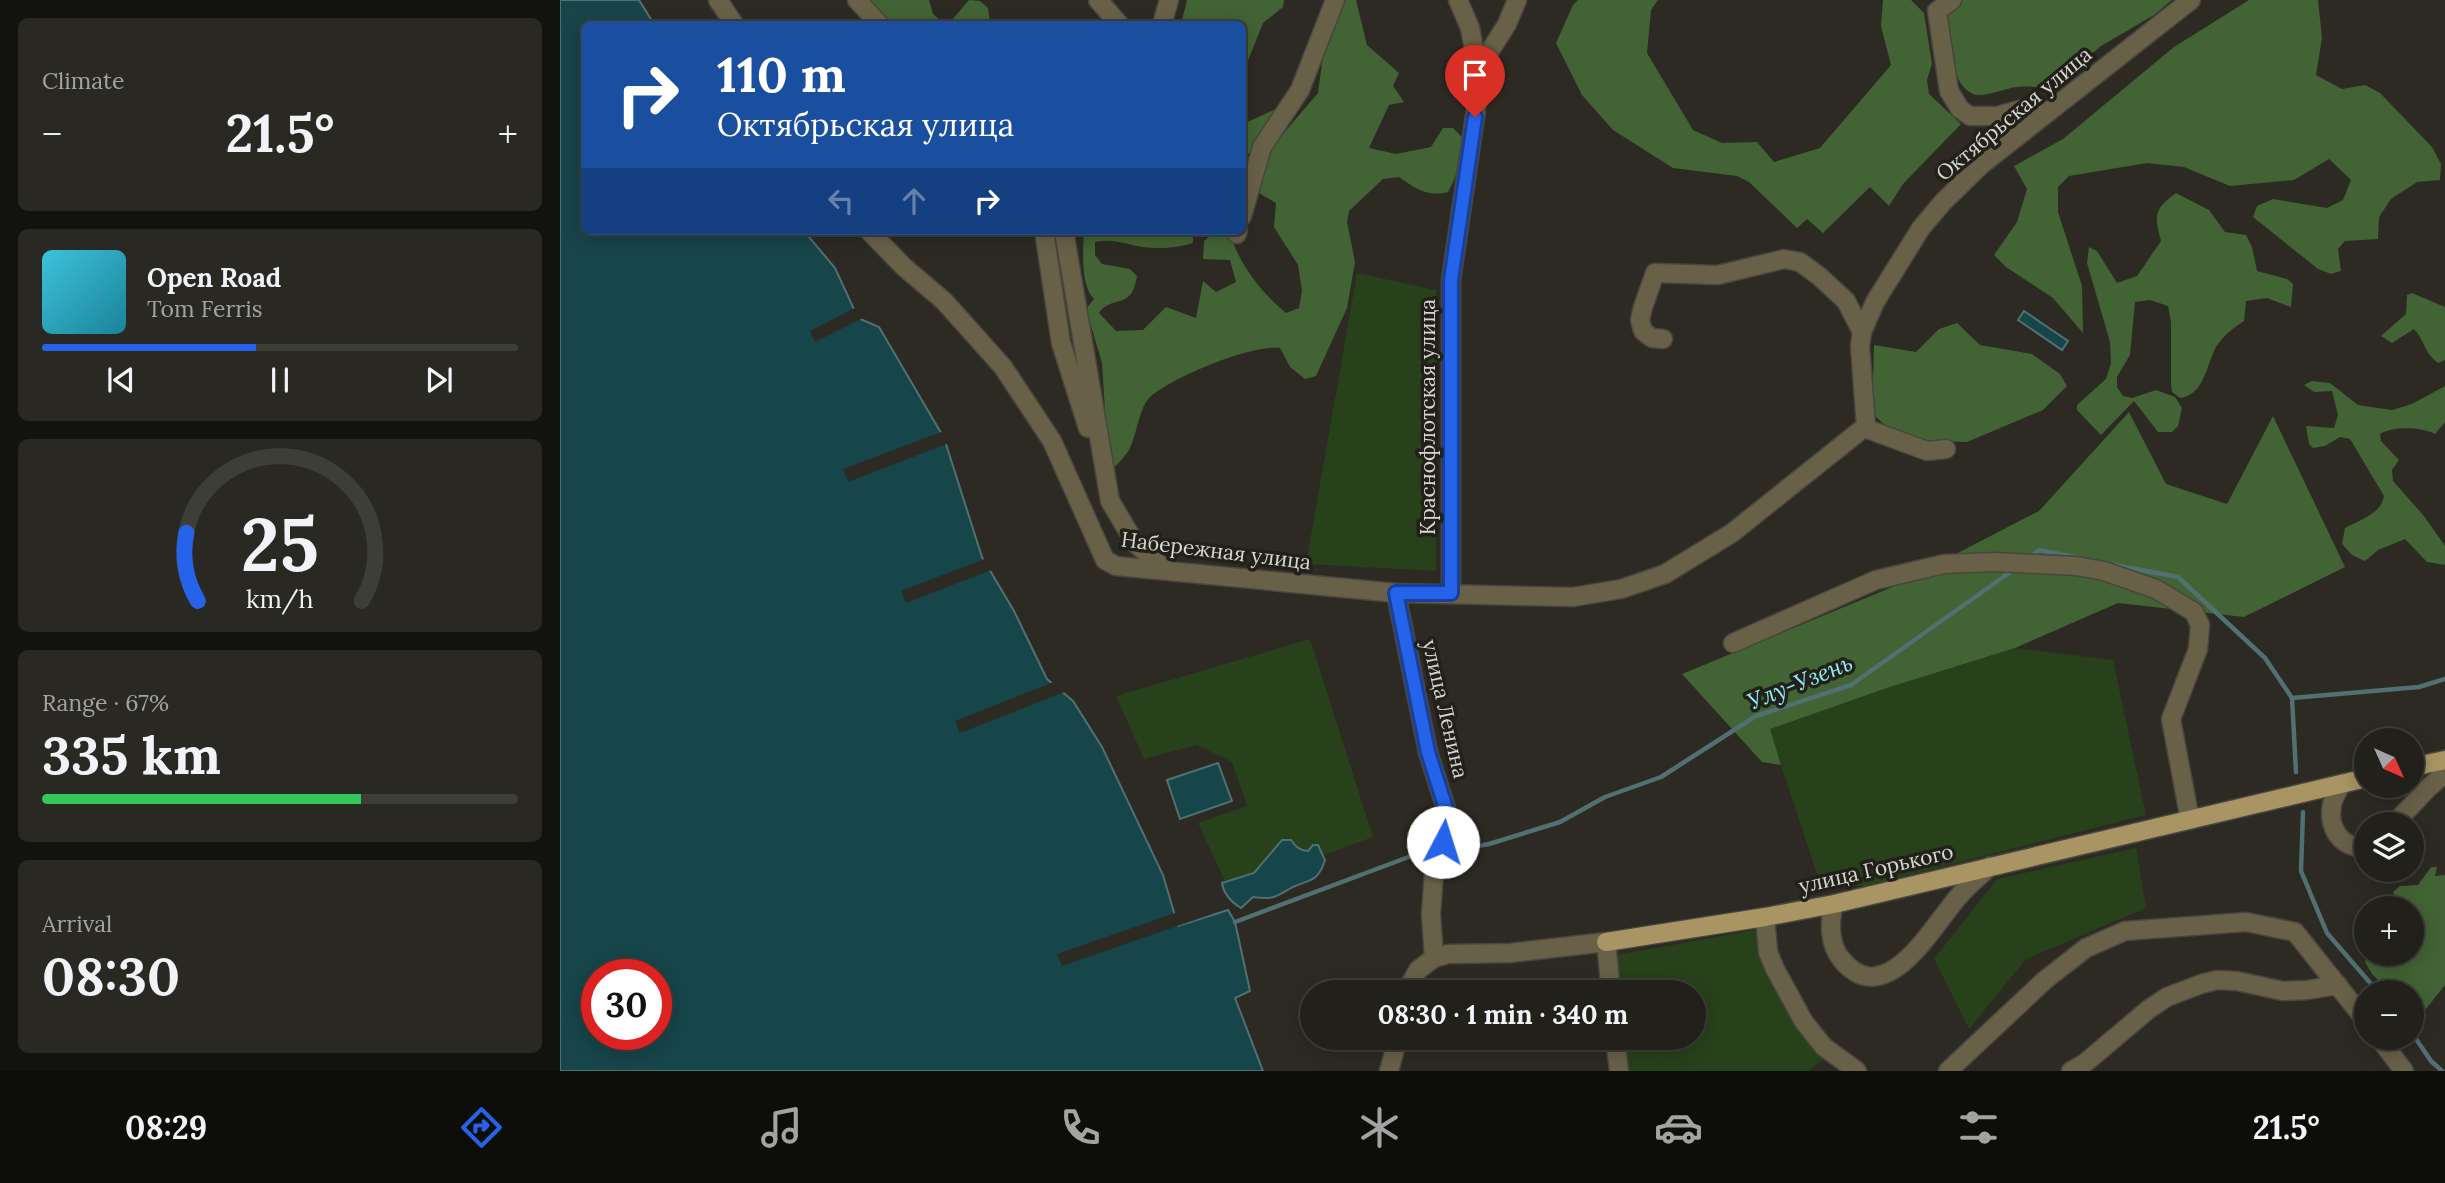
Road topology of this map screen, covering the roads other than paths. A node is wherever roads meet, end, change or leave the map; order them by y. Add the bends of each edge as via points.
1 (718, 0) edge
2 (857, 0) edge
3 (1098, 0) edge
4 (1169, 0) edge
5 (1335, 0) edge
6 (1458, 0) edge
7 (1517, 0) edge
8 (1952, 0) edge
9 (2191, 0) edge
10 (732, 21) edge
11 (876, 21) edge
12 (1116, 21) edge
13 (1163, 21) edge
14 (1483, 62) junction
15 (2048, 112) junction
16 (1246, 202) edge
17 (873, 235) edge
18 (1045, 235) edge
19 (1065, 235) edge
20 (1862, 332) junction
21 (1663, 339) dead end
22 (1866, 426) junction
23 (1947, 449) dead end
24 (1107, 479) junction
25 (1166, 570) junction
26 (1396, 593) junction
27 (1451, 593) junction
28 (1733, 643) dead end
29 (2445, 760) edge
30 (2424, 764) edge
31 (2445, 773) edge
32 (2354, 781) edge
33 (2341, 784) junction
34 (2405, 812) edge
35 (2190, 820) junction
36 (2354, 847) edge
37 (1990, 866) junction
38 (1834, 904) junction
39 (1765, 917) junction
40 (1606, 942) junction
41 (1434, 958) junction
42 (1413, 980) edge
43 (1610, 980) edge
44 (2338, 985) junction
45 (2354, 1006) edge
46 (1395, 1050) edge
47 (1616, 1050) edge
48 (2388, 1050) edge
49 (1389, 1071) edge
50 (1619, 1071) edge
51 (1857, 1071) edge
52 (1948, 1071) edge
53 (2071, 1071) edge
54 (2404, 1071) edge

1 - 10 street
2 - 11 street
3 - 12 street
4 - 13 street
5 - 16 street via 1300,90 1262,146
6 - 14 street via 1475,55
7 - 14 street, Краснофлотская улица
8 - 15 street via 1937,11 1949,91 1960,109 1970,116 1997,116 2033,106
9 - 15 street, Октябрьская улица
14 - 27 street, Краснофлотская улица via 1451,280
15 - 20 street, Октябрьская улица via 1981,164 1921,228
17 - 25 street, Набережная улица via 944,301 1003,367 1052,441 1105,559 1116,566
18 - 24 street via 1061,343
19 - 24 street
20 - 21 street via 1846,301 1828,284 1800,262 1784,259 1718,275 1655,273 1640,320 1643,331
20 - 22 street, Октябрьская улица
22 - 23 street via 1927,451
22 - 27 street via 1732,533 1665,574 1621,589 1573,597
24 - 25 street via 1110,500 1135,542
25 - 26 street, Набережная улица
26 - 27 street
26 - 41 street, улица Ленина via 1428,752 1448,815 1434,873
28 - 35 street via 1876,580 1944,564 2055,564 2104,571 2157,589 2194,612 2200,625 2198,649 2171,719
29 - 30 main road
31 - 34 street
32 - 33 main road, улица Горького
33 - 35 main road, улица Горького
33 - 36 street via 2330,820 2339,837
35 - 37 main road, улица Горького
37 - 38 main road, улица Горького
37 - 38 street via 1959,895 1898,969 1877,976 1857,972 1839,958 1830,929
38 - 39 main road, улица Горького
39 - 40 main road, улица Горького
39 - 51 street via 1768,952 1804,1022 1824,1047
40 - 41 street, улица Горького
40 - 43 street
41 - 42 street
44 - 45 street
44 - 52 street via 2295,932 2246,922 2125,931 2075,956
44 - 53 street via 2283,991 2237,981 2201,984 2148,1009
46 - 49 street
47 - 50 street
48 - 54 street

